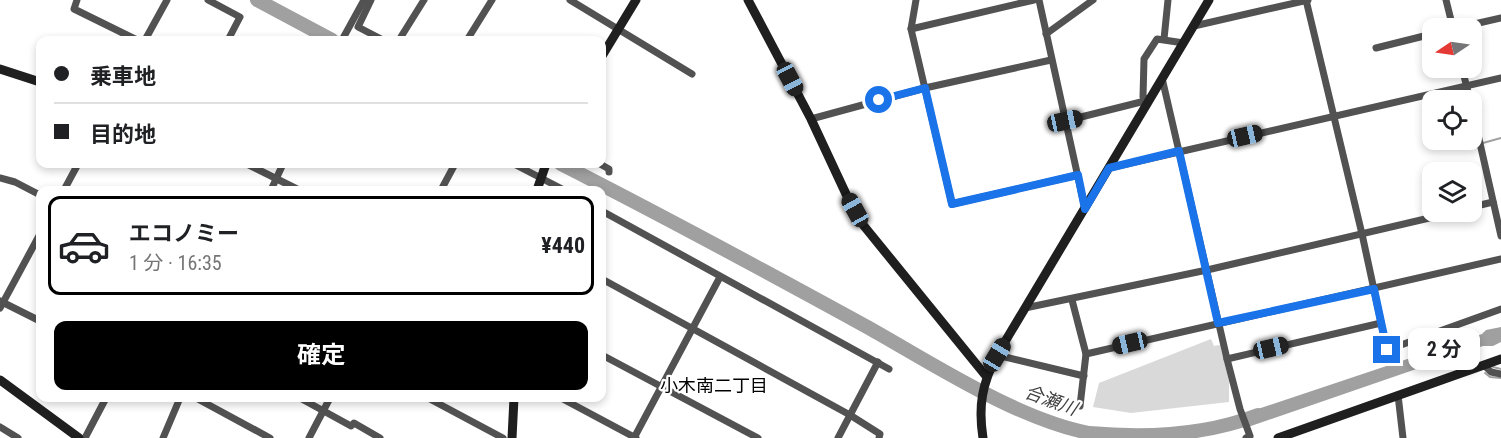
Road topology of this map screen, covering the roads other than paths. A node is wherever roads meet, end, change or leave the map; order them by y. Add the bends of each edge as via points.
1 (76, 0) edge
2 (167, 0) edge
3 (208, 0) edge
4 (364, 0) edge
5 (371, 0) edge
6 (424, 0) edge
7 (492, 0) edge
8 (570, 0) edge
9 (636, 0) edge
10 (748, 0) edge
11 (916, 0) edge
12 (1037, 0) edge
13 (1093, 0) edge
14 (1168, 0) edge
15 (1209, 0) edge
16 (1307, 0) edge
17 (1446, 0) edge
18 (1452, 18) edge
19 (1501, 18) edge
20 (1482, 22) edge
21 (1194, 26) junction
22 (618, 29) junction
23 (911, 29) junction
24 (1046, 34) junction
25 (129, 36) edge
26 (147, 36) edge
27 (230, 36) edge
28 (344, 36) edge
29 (375, 36) edge
30 (402, 36) edge
31 (470, 36) edge
32 (1422, 36) edge
33 (1164, 39) junction
34 (1184, 43) junction
35 (1376, 48) dead end
36 (606, 49) edge
37 (1052, 60) junction
38 (0, 69) edge
39 (692, 74) dead end
40 (1162, 78) junction
41 (1465, 78) edge
42 (1501, 78) edge
43 (36, 81) edge
44 (1467, 86) junction
45 (925, 88) junction
46 (1468, 90) edge
47 (1149, 100) junction
48 (1333, 116) junction
49 (811, 119) junction
50 (1065, 121) junction
51 (1481, 150) edge
52 (1179, 151) junction
53 (606, 167) edge
54 (76, 168) edge
55 (255, 168) edge
56 (281, 168) edge
57 (453, 168) edge
58 (522, 168) edge
59 (545, 168) edge
60 (1109, 168) junction
61 (609, 172) dead end
62 (1078, 175) junction
63 (0, 178) edge
64 (276, 178) junction
65 (66, 186) edge
66 (273, 186) edge
67 (291, 186) edge
68 (443, 186) edge
69 (538, 186) edge
70 (556, 186) edge
71 (36, 193) edge
72 (1501, 197) edge
73 (1493, 201) junction
74 (1482, 204) edge
75 (1085, 209) junction
76 (606, 213) edge
77 (1422, 220) edge
78 (1362, 234) junction
79 (1501, 236) edge
80 (36, 241) edge
81 (1501, 259) edge
82 (1207, 270) junction
83 (720, 277) junction
84 (606, 281) edge
85 (1374, 289) junction
86 (1072, 300) junction
87 (1, 304) edge
88 (1025, 308) junction
89 (1501, 309) edge
90 (36, 319) edge
91 (1218, 323) junction
92 (1381, 323) junction
93 (693, 329) junction
94 (1086, 354) junction
95 (997, 355) junction
96 (606, 356) edge
97 (1227, 359) junction
98 (1501, 359) edge
99 (878, 362) junction
100 (1484, 364) junction
101 (889, 369) dead end
102 (1501, 374) edge
103 (986, 376) junction
104 (1084, 376) junction
105 (0, 380) edge
106 (660, 388) junction
107 (1398, 394) junction
108 (104, 402) edge
109 (178, 402) edge
110 (203, 402) edge
111 (307, 402) edge
112 (328, 402) edge
113 (435, 402) edge
114 (514, 402) edge
115 (568, 402) edge
116 (1080, 406) dead end
117 (323, 411) junction
118 (850, 415) junction
119 (0, 427) edge
120 (1247, 436) edge
121 (18, 438) edge
122 (79, 438) edge
123 (85, 438) edge
124 (163, 438) edge
125 (270, 438) edge
126 (309, 438) edge
127 (380, 438) edge
128 (502, 438) edge
129 (512, 438) edge
130 (635, 438) edge
131 (758, 438) edge
132 (838, 438) edge
133 (879, 438) edge
134 (983, 438) edge
135 (1278, 438) edge
136 (1403, 438) edge

1 - 25 street via 74,9
2 - 26 street
3 - 27 street via 240,17
4 - 28 street
5 - 29 street via 358,27
6 - 30 street
7 - 31 street
8 - 22 street
9 - 22 street
10 - 49 street
11 - 23 street
12 - 23 street
12 - 24 street
13 - 24 street
14 - 33 street
15 - 21 street
16 - 21 street
16 - 48 street
17 - 18 street
19 - 20 street
21 - 34 street
22 - 36 street
22 - 39 street
23 - 45 street
24 - 37 street
32 - 35 street
33 - 34 street
33 - 47 street via 1157,39 1144,59 1143,98
34 - 40 street
37 - 45 street
37 - 50 street
38 - 43 street
40 - 47 street
40 - 52 street
41 - 44 street
42 - 44 street
44 - 46 street
44 - 48 street
45 - 49 street
45 - 62 street via 952,204
47 - 50 street
47 - 60 street
48 - 52 street
48 - 78 street
49 - 103 street via 864,226
50 - 62 street
51 - 73 street
52 - 60 street
52 - 82 street
53 - 61 street
54 - 65 street
55 - 64 street
56 - 64 street
57 - 68 street
58 - 70 street
59 - 69 street, bridge
60 - 75 street
62 - 75 street
63 - 71 street
64 - 66 street
64 - 67 street
72 - 73 street
73 - 74 street
73 - 79 street
75 - 88 street
76 - 83 street
77 - 78 street
78 - 82 street
78 - 85 street
80 - 87 street
81 - 85 street
82 - 86 street
82 - 91 street
83 - 93 street
83 - 99 street
84 - 93 street
85 - 91 street
85 - 92 street
86 - 88 street
86 - 94 street
87 - 90 street
88 - 95 street
89 - 92 street via 1387,350
91 - 94 street
91 - 97 street
92 - 97 street
93 - 106 street
93 - 118 street
94 - 104 street
95 - 103 street
95 - 104 street
96 - 106 street
97 - 120 street
98 - 100 street
99 - 101 street
99 - 118 street
100 - 102 street via 1491,372
100 - 107 street
103 - 134 street via 981,403
104 - 116 street
105 - 122 street
106 - 130 street
106 - 131 street
107 - 135 street
107 - 136 street
108 - 123 street
109 - 124 street
110 - 125 street
111 - 117 street
112 - 117 street
113 - 128 street
114 - 129 street
115 - 130 street
117 - 126 street
117 - 127 street
118 - 132 street
118 - 133 street via 880,434
119 - 121 street

